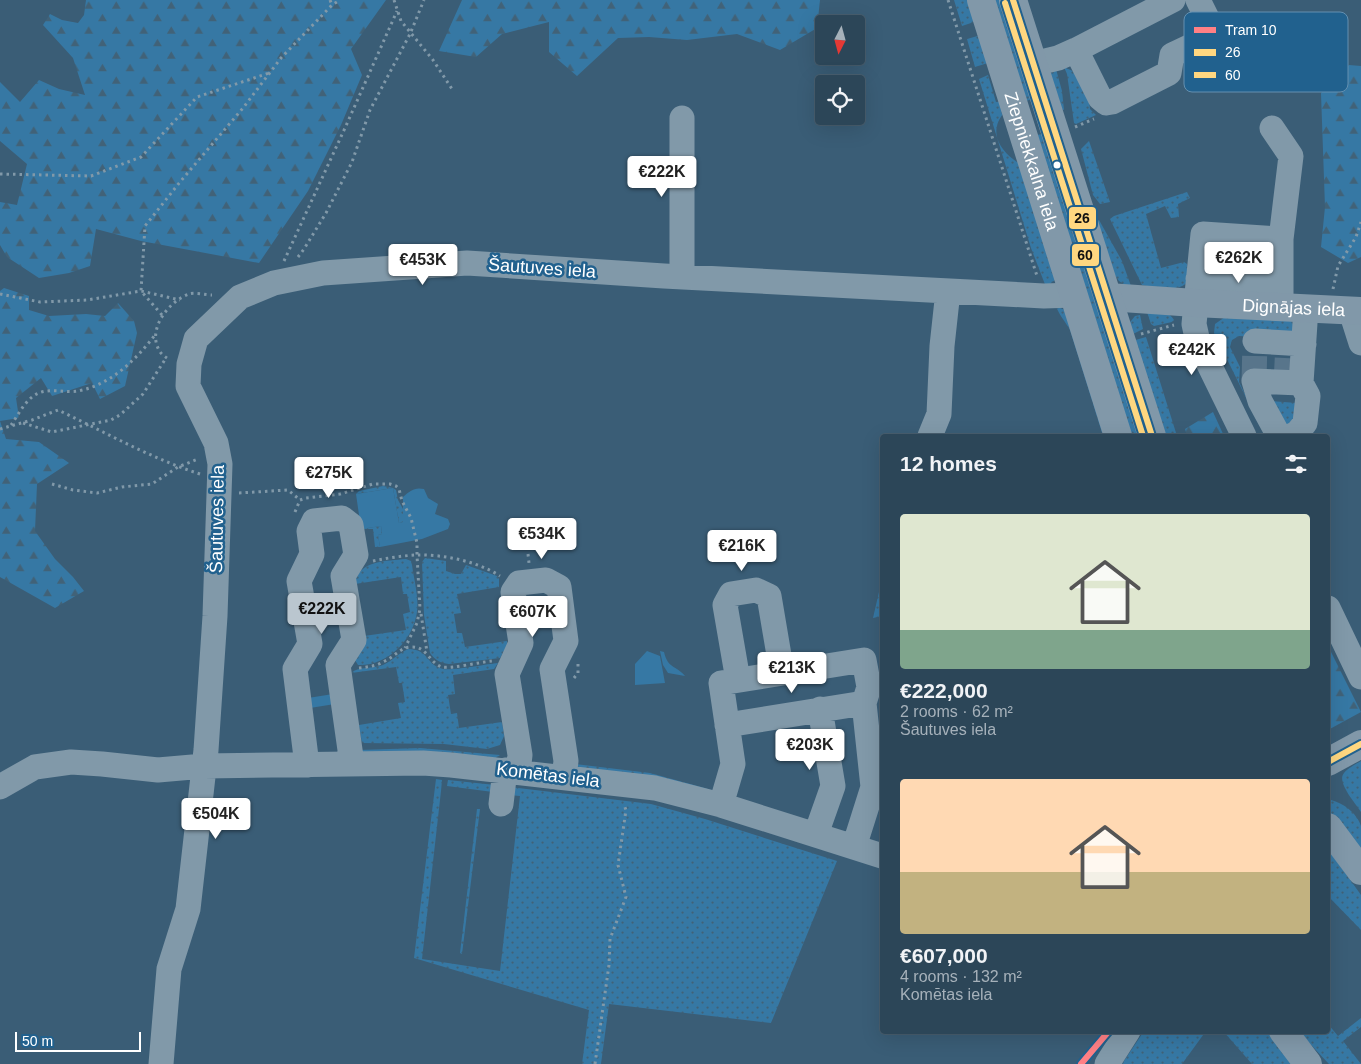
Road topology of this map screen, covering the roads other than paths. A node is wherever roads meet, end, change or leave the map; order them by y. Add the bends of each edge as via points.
1 (982, 0) edge
2 (1013, 0) edge
3 (1173, 0) edge
4 (1198, 0) edge
5 (1204, 12) edge
6 (1184, 49) edge
7 (1076, 50) junction
8 (1033, 64) junction
9 (1049, 113) junction
10 (682, 118) dead end
11 (1021, 124) junction
12 (1272, 128) dead end
13 (1281, 239) junction
14 (682, 277) junction
15 (948, 292) junction
16 (1074, 294) junction
17 (1108, 297) junction
18 (1195, 302) junction
19 (1318, 305) edge
20 (1255, 341) dead end
21 (1304, 344) junction
22 (1361, 344) edge
23 (1301, 383) junction
24 (931, 434) edge
25 (1117, 434) edge
26 (1151, 434) edge
27 (1243, 434) edge
28 (1278, 434) edge
29 (1295, 434) edge
30 (1330, 612) edge
31 (561, 654) junction
32 (303, 657) junction
33 (349, 660) junction
34 (507, 661) junction
35 (782, 673) junction
36 (1361, 677) edge
37 (738, 680) junction
38 (864, 703) junction
39 (820, 710) junction
40 (727, 725) junction
41 (1361, 744) edge
42 (1330, 761) edge
43 (352, 764) junction
44 (307, 765) junction
45 (204, 766) junction
46 (512, 771) junction
47 (564, 777) junction
48 (0, 787) edge
49 (501, 804) dead end
50 (720, 805) junction
51 (1330, 830) edge
52 (816, 834) junction
53 (854, 847) junction
54 (880, 855) edge
55 (1361, 871) edge
56 (1126, 1034) edge
57 (1285, 1034) edge
58 (161, 1064) edge
59 (1106, 1064) edge
60 (1308, 1064) edge

1 - 11 main road, Ziepniekkalna iela
2 - 8 main road, Ziepniekkalna iela
3 - 7 street
4 - 5 street
6 - 7 street via 1172,55 1169,73 1112,102 1100,98
7 - 8 street
8 - 9 main road, Ziepniekkalna iela
9 - 11 main road via 1034,112
9 - 17 main road, Ziepniekkalna iela
10 - 14 street
11 - 16 main road, Ziepniekkalna iela
12 - 13 street via 1291,156
13 - 18 street via 1203,234
13 - 19 street
14 - 15 street, Šautuves iela
14 - 45 street, Šautuves iela via 467,263 323,273 274,283 240,297 196,338 189,364 188,386 216,443 227,487
15 - 16 street, Šautuves iela
15 - 24 street via 940,414
16 - 25 main road, Ziepniekkalna iela
17 - 18 main road, Dignājas iela
17 - 26 main road, Ziepniekkalna iela
18 - 19 main road, Dignājas iela
18 - 27 street via 1198,342
19 - 21 street
19 - 22 street via 1354,321
20 - 21 street
21 - 23 street
23 - 28 street via 1254,380 1260,401
23 - 29 street via 1308,396 1305,423
30 - 36 street
31 - 34 street
31 - 34 street via 566,641 560,587 546,580 519,583 513,592 521,643
31 - 47 street via 552,669 566,762
32 - 33 street
32 - 33 street via 310,644 299,581 312,554 308,531 314,521 342,518 351,525 356,555 343,576 354,640
32 - 44 street via 295,669
33 - 43 street via 338,665
34 - 46 street via 520,756
35 - 37 street
35 - 37 street via 769,596 756,590 731,594 724,604
35 - 38 street via 864,660 869,687
37 - 40 street via 720,682
38 - 39 street
38 - 53 street via 873,787
39 - 40 street
39 - 52 street via 833,786
40 - 50 street via 733,764
41 - 42 main road
43 - 44 street, Komētas iela
43 - 46 street, Komētas iela via 423,763
44 - 45 street, Komētas iela
45 - 48 street, Komētas iela via 158,770 71,762 34,767
45 - 58 street, Šautuves iela via 188,909 169,969
46 - 47 street, Komētas iela
46 - 49 street
47 - 50 street, Komētas iela via 654,788
50 - 52 street, Komētas iela
51 - 55 main road
52 - 53 street, Komētas iela
53 - 54 street, Komētas iela
56 - 59 street
57 - 60 main road

